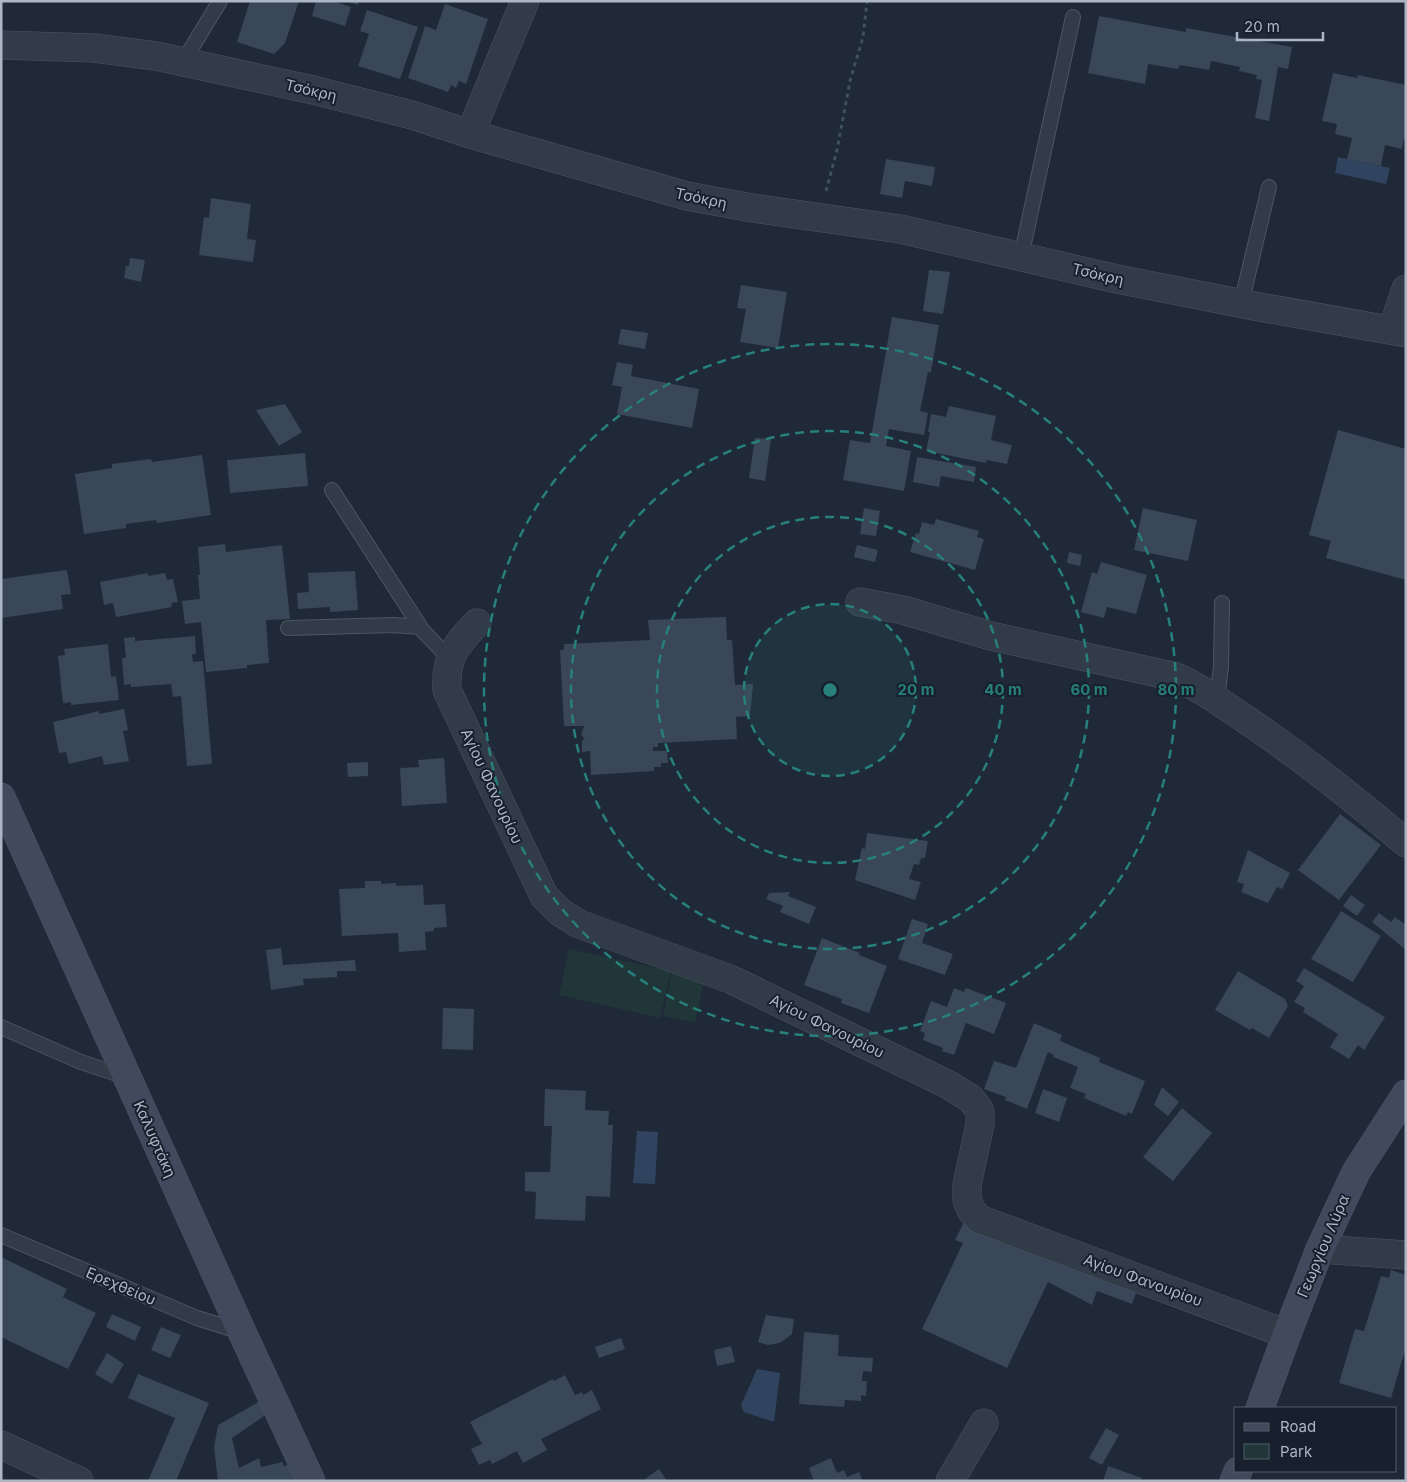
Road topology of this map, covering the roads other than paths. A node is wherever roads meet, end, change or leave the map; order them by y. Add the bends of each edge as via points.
1 (220, 1) edge
2 (526, 1) edge
3 (1073, 17) dead end
4 (1, 45) edge
5 (183, 62) junction
6 (470, 134) junction
7 (1269, 187) dead end
8 (1021, 256) junction
9 (1406, 290) edge
10 (1242, 304) junction
11 (1399, 332) edge
12 (332, 490) dead end
13 (860, 602) dead end
14 (1222, 603) dead end
15 (477, 623) dead end
16 (420, 627) junction
17 (288, 628) dead end
18 (450, 659) junction
19 (1217, 700) junction
20 (1, 797) edge
21 (1406, 843) edge
22 (1, 1027) edge
23 (128, 1078) junction
24 (1406, 1094) edge
25 (1, 1235) edge
26 (1320, 1249) junction
27 (1406, 1255) edge
28 (242, 1332) junction
29 (1287, 1334) junction
30 (1260, 1407) edge
31 (984, 1423) dead end
32 (1, 1445) edge
33 (78, 1481) edge
34 (311, 1481) edge
35 (950, 1481) edge

1 - 5 lane
2 - 6 street
3 - 8 lane
4 - 5 street, Τσόκρη via 94,48
5 - 6 street, Τσόκρη via 313,90 412,115
6 - 8 street, Τσόκρη via 687,196 900,229
7 - 10 lane
8 - 10 street, Τσόκρη
9 - 11 street
10 - 11 street, Τσόκρη
12 - 16 lane
13 - 19 street via 903,610 991,636 1176,677
14 - 19 lane
15 - 18 street, Αγίου Φανουρίου
16 - 17 lane
16 - 18 lane
18 - 29 street, Αγίου Φανουρίου via 446,673 447,690 544,896 560,912 579,924 730,979 949,1085 971,1099 980,1111 980,1124 967,1200 979,1219
19 - 21 street via 1273,737
20 - 23 main road, Καλυφτάκη
22 - 23 lane via 81,1062
23 - 28 main road, Καλυφτάκη
24 - 26 main road, Γεωργίου Λύρα via 1356,1172
25 - 28 lane, Ερεχθείου via 197,1318
26 - 27 street
26 - 29 main road, Γεωργίου Λύρα
28 - 34 main road, Καλυφτάκη
29 - 30 main road, Γεωργίου Λύρα
31 - 35 street
32 - 33 street

